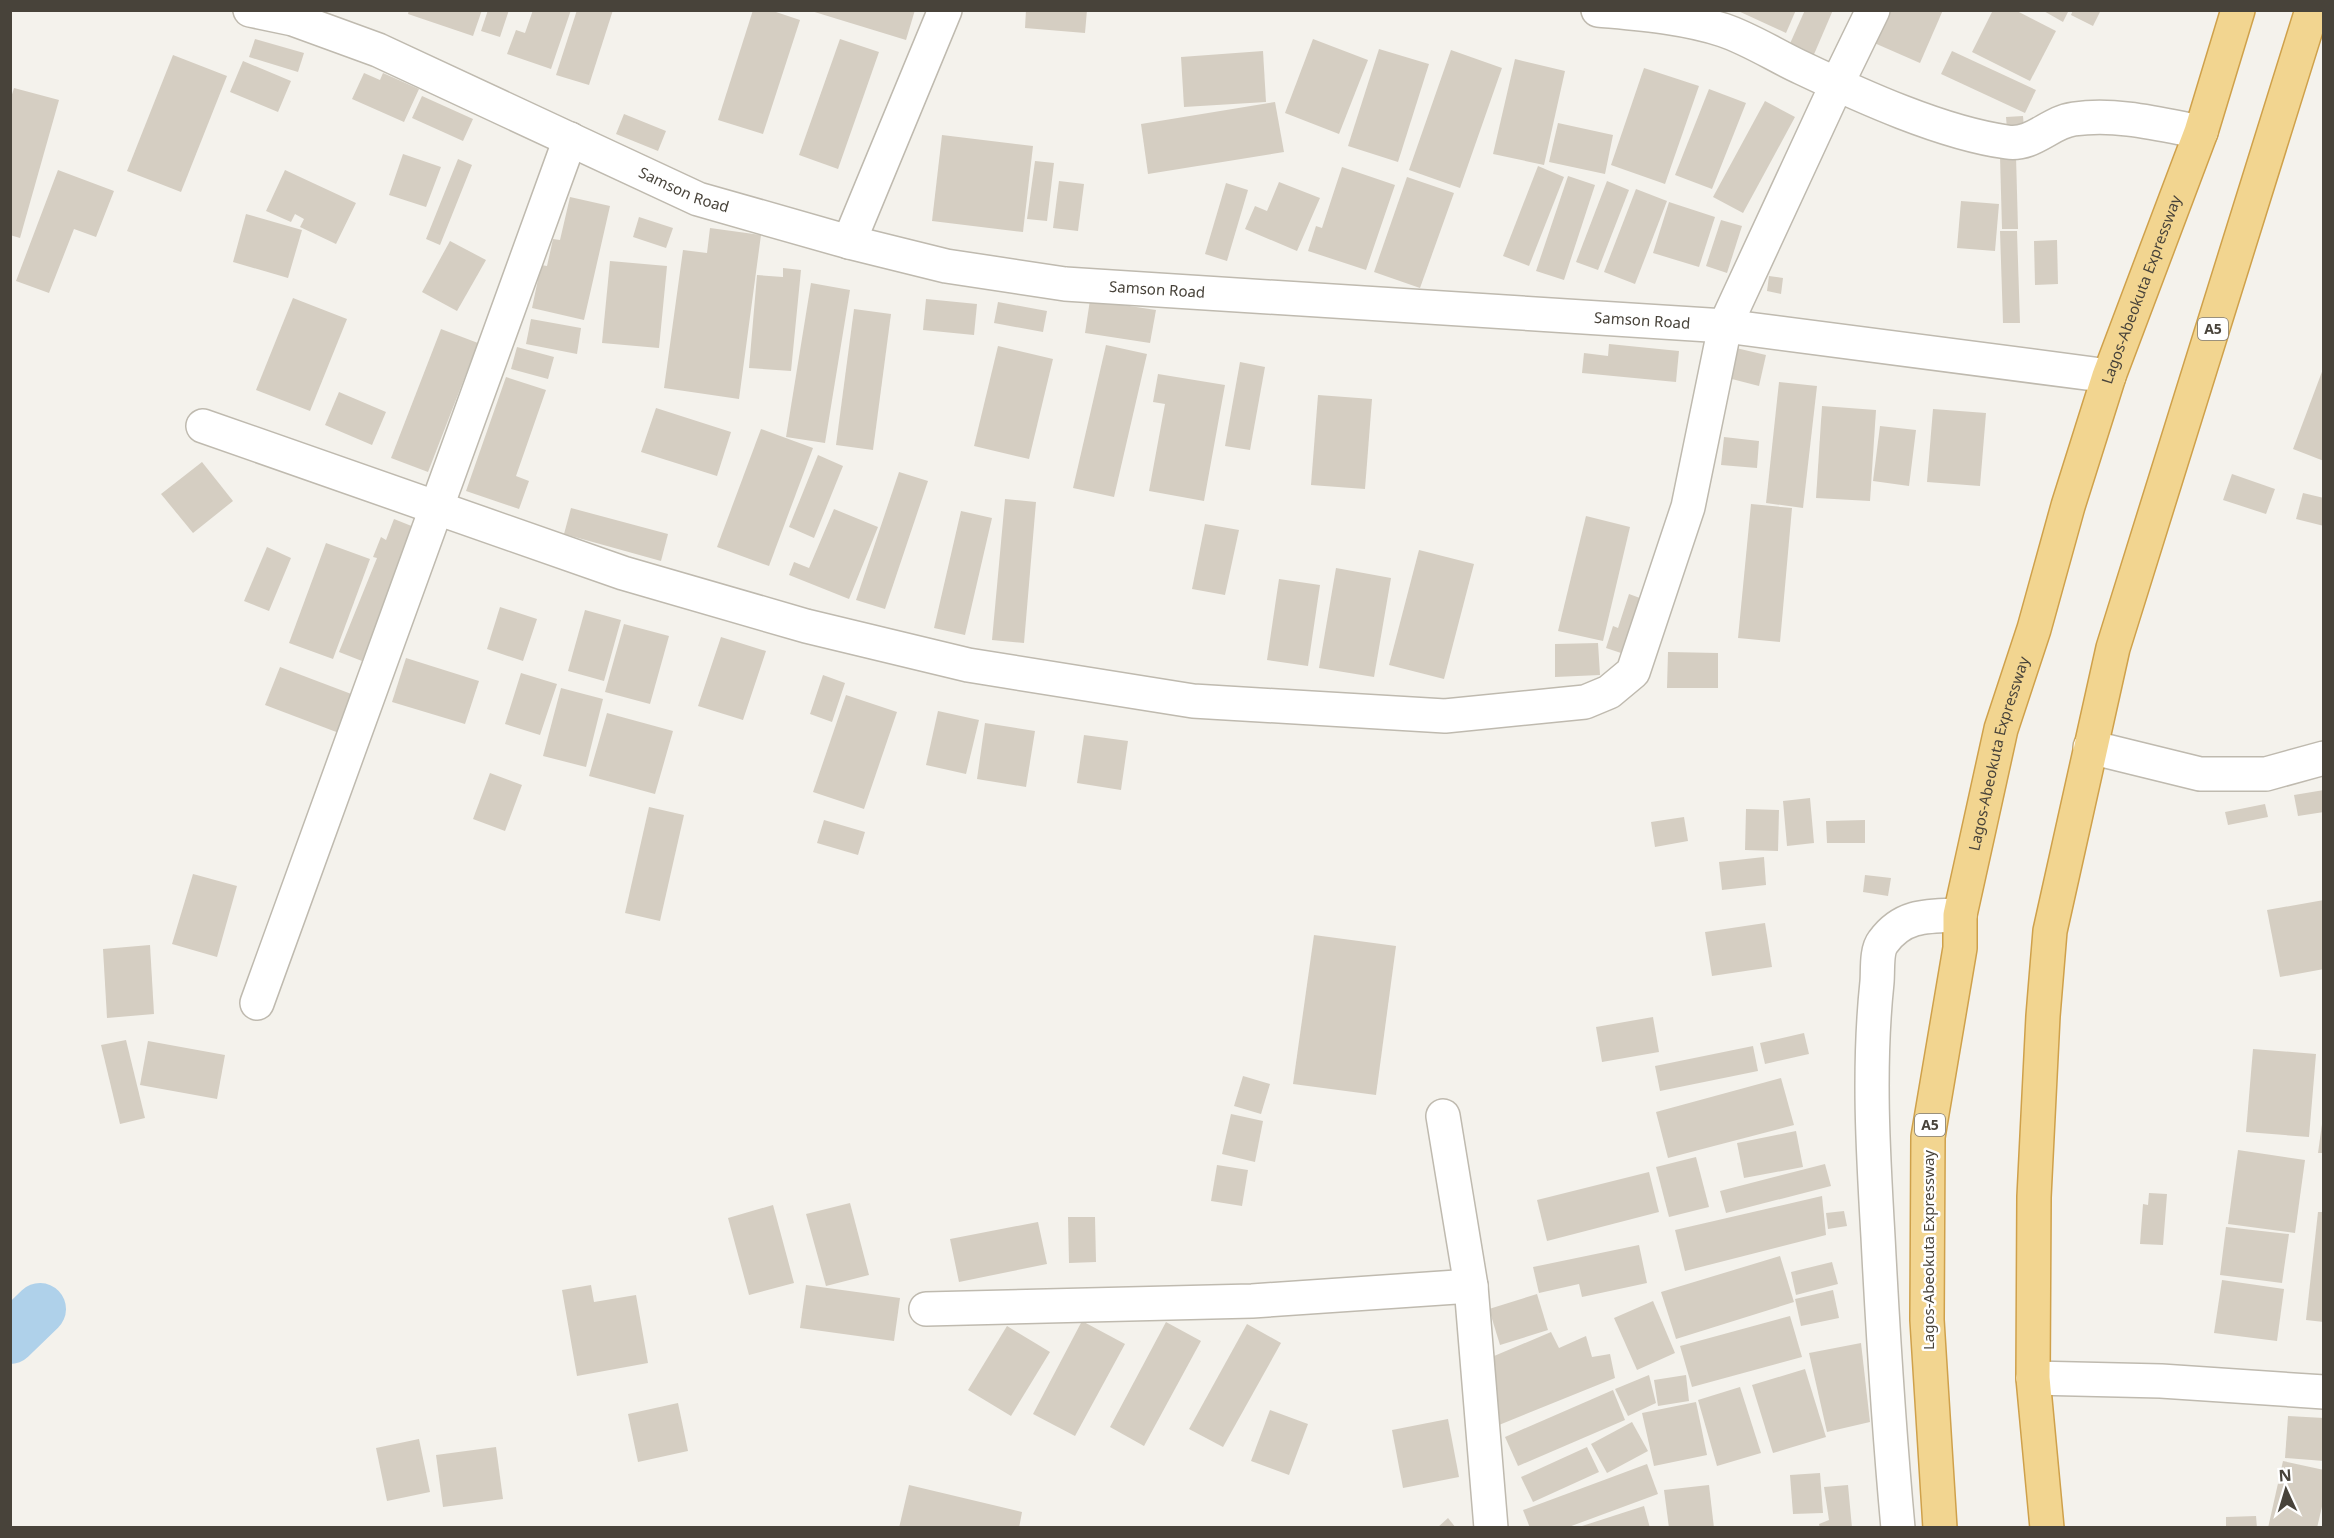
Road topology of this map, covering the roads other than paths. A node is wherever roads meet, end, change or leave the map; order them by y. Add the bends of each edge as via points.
1 (250, 10) edge
2 (945, 10) edge
3 (1598, 10) edge
4 (1873, 10) edge
5 (2238, 10) edge
6 (2312, 10) edge
7 (1837, 84) junction
8 (2201, 132) junction
9 (570, 139) junction
10 (849, 242) junction
11 (1725, 326) junction
12 (2109, 376) junction
13 (203, 426) dead end
14 (437, 508) junction
15 (2091, 742) junction
16 (2324, 758) edge
17 (1960, 915) junction
18 (257, 1003) dead end
19 (1443, 1116) dead end
20 (1471, 1286) junction
21 (926, 1309) dead end
22 (2033, 1378) junction
23 (2324, 1392) edge
24 (1491, 1527) edge
25 (1898, 1527) edge
26 (1940, 1527) edge
27 (2047, 1527) edge

1 - 9 street, Samson Road via 293,19 378,50
2 - 10 street
3 - 7 street via 1658,15 1724,31
4 - 7 street
5 - 8 highway, Lagos-Abeokuta Expressway / A5
6 - 15 highway, A5 via 2113,648
7 - 8 street via 1888,106 2008,142 2025,142 2071,119 2102,116
7 - 11 street
8 - 12 highway, Lagos-Abeokuta Expressway / A5
9 - 10 street, Samson Road via 698,199
9 - 14 street
10 - 11 street, Samson Road via 946,266 1065,284
11 - 12 street, Samson Road
11 - 14 street via 1688,507 1633,672 1609,692 1585,702 1433,716 1192,701 968,665 806,626 634,576
12 - 17 highway, Lagos-Abeokuta Expressway / A5 via 2001,729
13 - 14 street
14 - 18 street
15 - 16 street via 2200,774 2266,774
15 - 22 highway, A5 via 2050,931 2034,1197
17 - 25 street via 1922,916 1898,926 1881,944 1874,1010 1873,1152
17 - 26 highway, Lagos-Abeokuta Expressway / A5 via 1960,948 1928,1137 1927,1320
19 - 20 street
20 - 21 street via 1252,1301
20 - 24 street
22 - 23 street via 2161,1381
22 - 27 highway, A5

